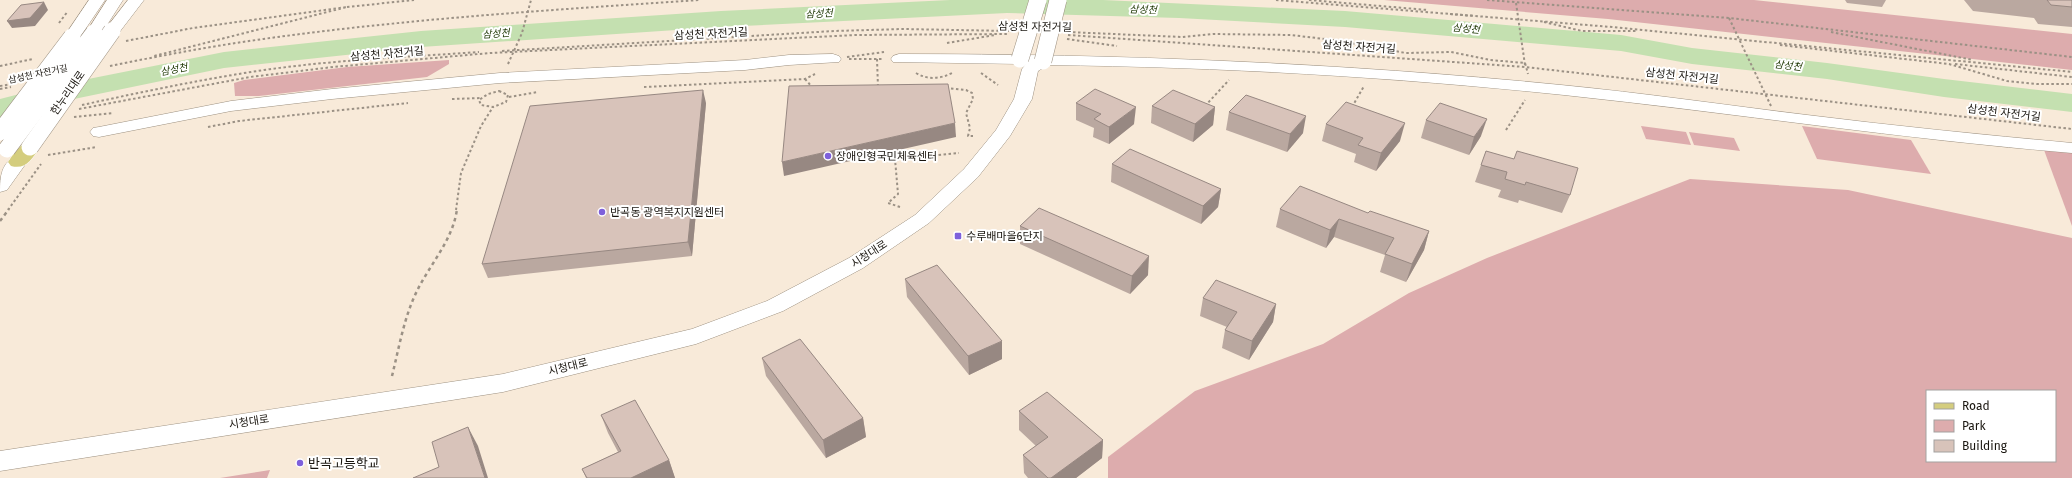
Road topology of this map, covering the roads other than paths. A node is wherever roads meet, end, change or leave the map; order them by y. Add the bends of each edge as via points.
1 (97, 0) edge
2 (115, 0) edge
3 (136, 0) edge
4 (1038, 0) edge
5 (1058, 0) edge
6 (833, 59) road end
7 (899, 59) road end
8 (1031, 63) junction
9 (101, 139) road end
10 (30, 146) joint
11 (2072, 148) edge
12 (6, 150) edge
13 (0, 186) edge
14 (0, 461) edge

1 - 12 street, 한누리대로, bridge via 72,37
2 - 12 street, bridge via 94,33
3 - 10 street, 한누리대로, bridge via 117,36
4 - 8 street, 시청대로, bridge
5 - 8 street, 시청대로, bridge
6 - 9 street via 500,78 332,94 231,106
7 - 11 street via 1093,60 1242,67 1532,87
8 - 14 street, 시청대로 via 1023,98 1004,132 971,173 922,219 856,263 775,306 696,336 503,383
10 - 12 main road, 한누리대로
12 - 13 street, 한누리대로

